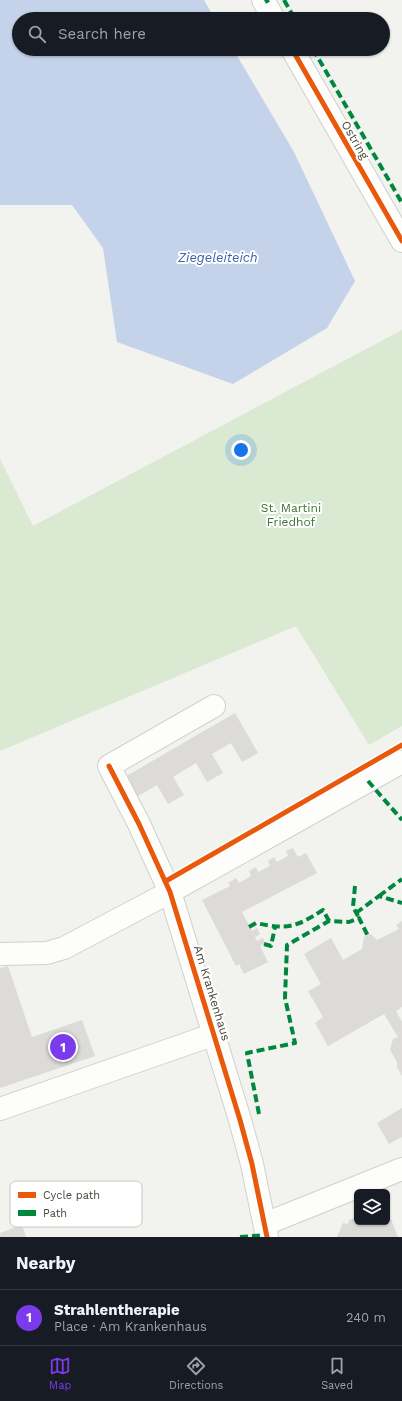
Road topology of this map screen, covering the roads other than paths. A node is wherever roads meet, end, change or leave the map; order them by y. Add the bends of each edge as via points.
1 (263, 0) edge
2 (270, 12) edge
3 (296, 56) edge
4 (402, 241) edge
5 (214, 706) dead end
6 (402, 762) edge
7 (170, 892) junction
8 (0, 954) edge
9 (215, 1034) junction
10 (0, 1109) edge
11 (402, 1169) edge
12 (266, 1230) edge

1 - 2 street
3 - 4 street, Ostring
5 - 7 street, Am Krankenhaus via 109,766
6 - 7 street
7 - 8 street via 64,948 47,953
7 - 9 street, Am Krankenhaus
9 - 10 street
9 - 12 street, Am Krankenhaus via 252,1164
11 - 12 street

